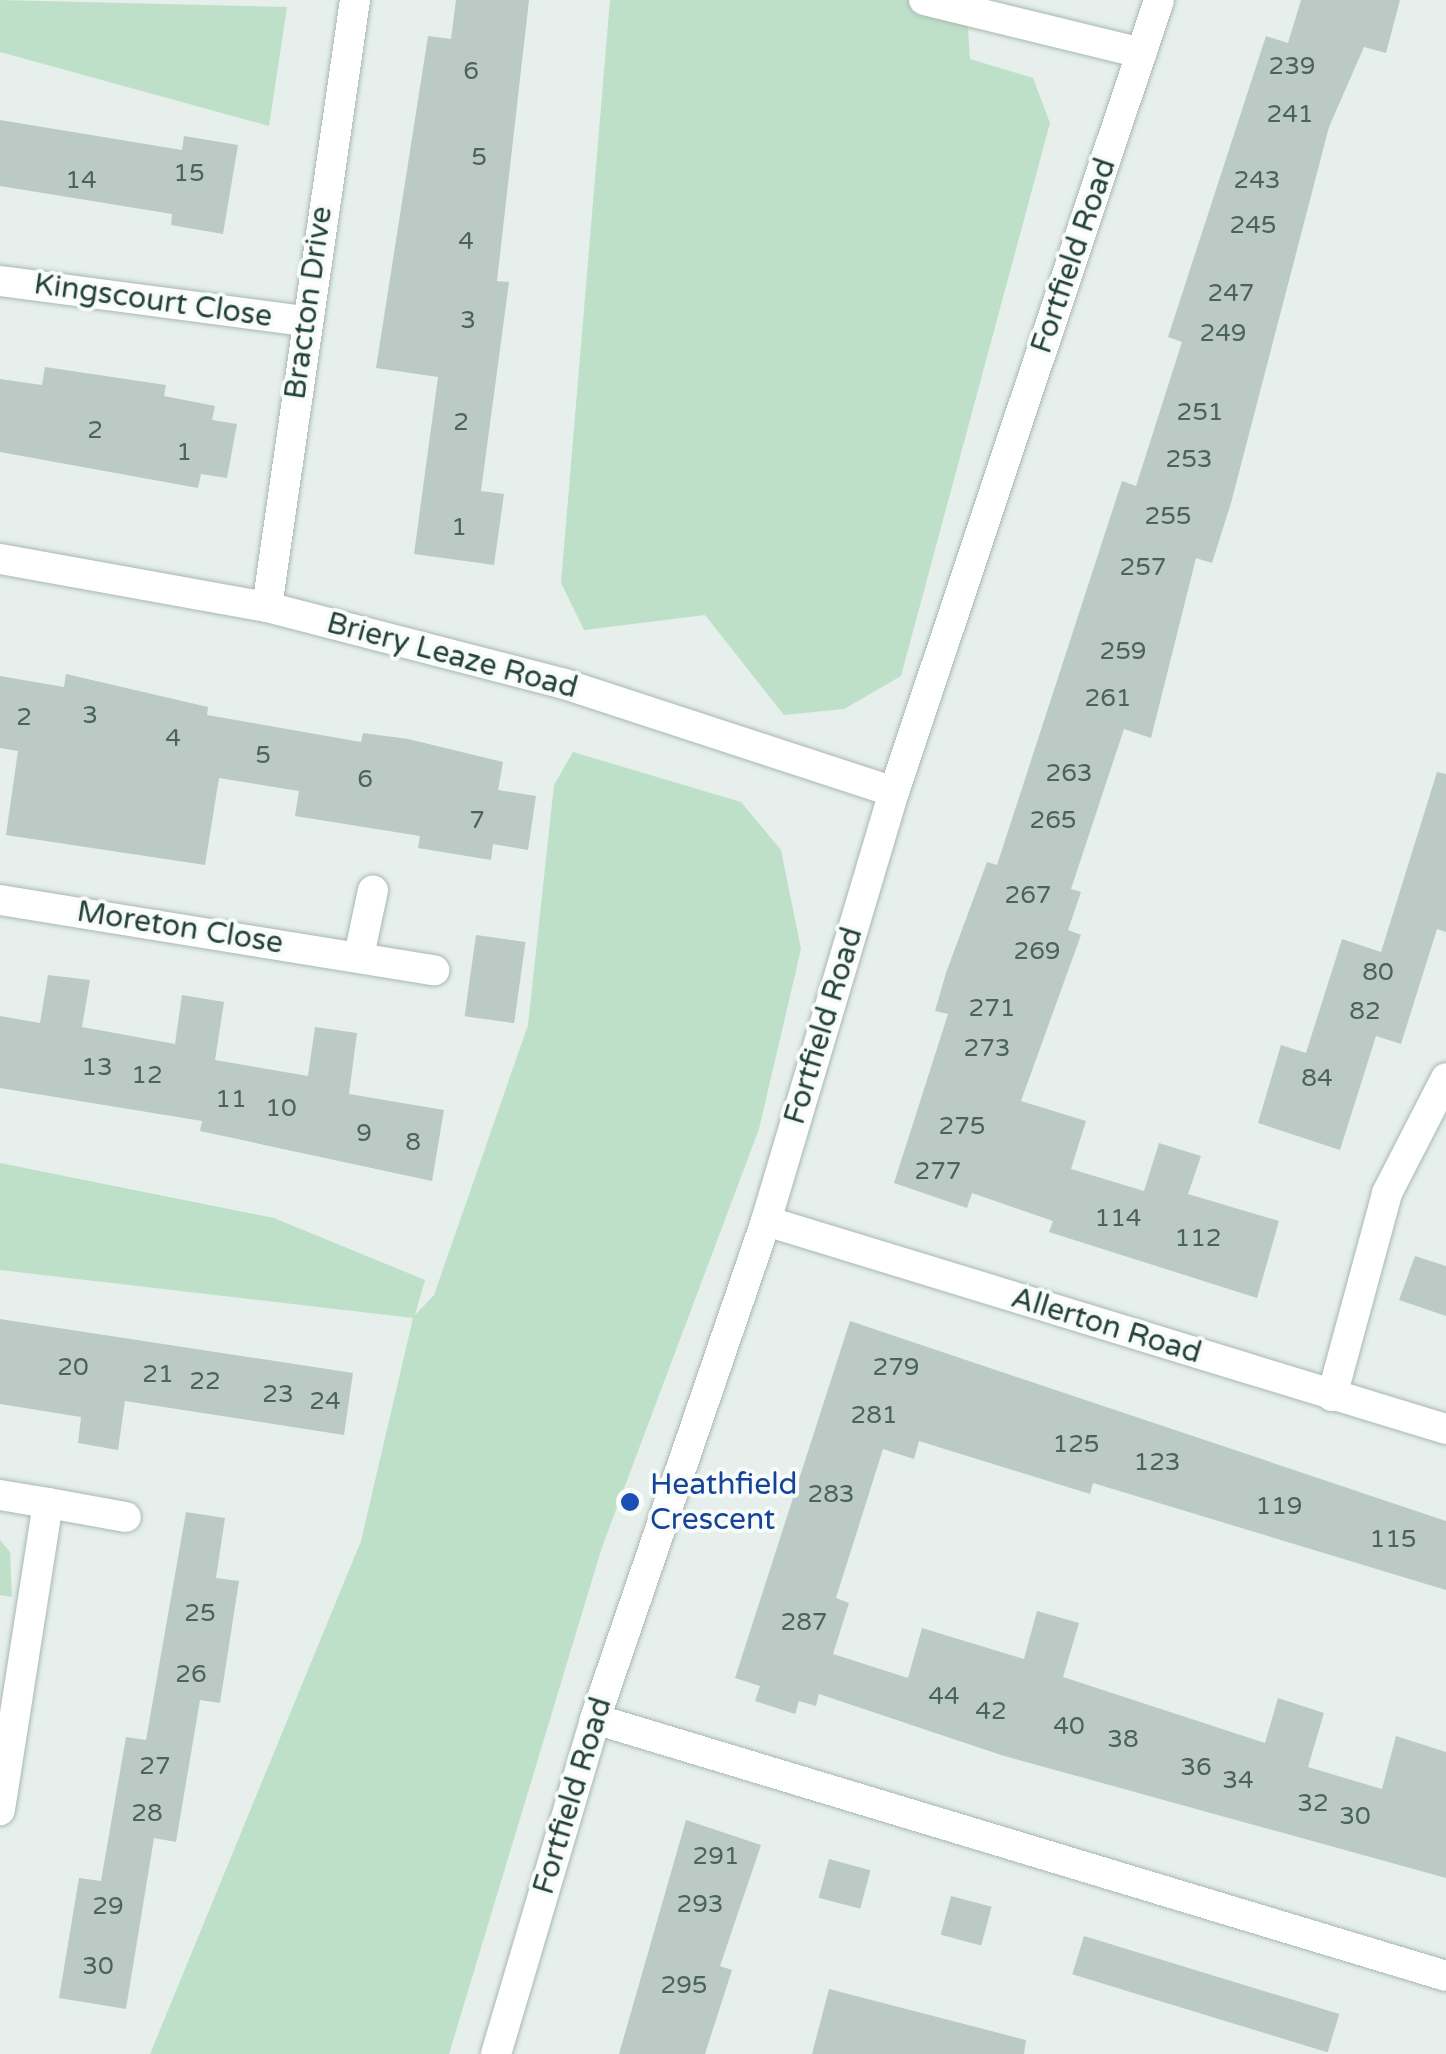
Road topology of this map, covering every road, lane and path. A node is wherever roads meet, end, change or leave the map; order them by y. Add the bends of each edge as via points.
1 (355, 0) edge
2 (924, 0) edge
3 (1159, 0) edge
4 (1142, 53) junction
5 (0, 281) edge
6 (305, 321) junction
7 (0, 559) edge
8 (266, 607) junction
9 (894, 792) junction
10 (372, 890) dead end
11 (0, 900) edge
12 (359, 956) junction
13 (434, 970) dead end
14 (1446, 1078) edge
15 (766, 1221) junction
16 (1332, 1396) junction
17 (1446, 1430) edge
18 (0, 1495) edge
19 (48, 1504) junction
20 (126, 1516) dead end
21 (595, 1719) junction
22 (0, 1810) edge
23 (1446, 1976) edge
24 (496, 2054) edge

1 - 6 street, Bracton Drive
2 - 4 street
3 - 4 street, Fortfield Road
4 - 9 street, Fortfield Road
5 - 6 street, Kingscourt Close
6 - 8 street, Bracton Drive
7 - 8 street, Briery Leaze Road
8 - 9 street, Briery Leaze Road via 564,684
9 - 15 street, Fortfield Road
10 - 12 street
11 - 12 street, Moreton Close
12 - 13 street, Moreton Close
14 - 16 street via 1387,1193
15 - 16 street, Allerton Road
15 - 21 street, Fortfield Road
16 - 17 street, Allerton Road
18 - 19 street
19 - 20 street
19 - 22 street
21 - 23 street
21 - 24 street, Fortfield Road

